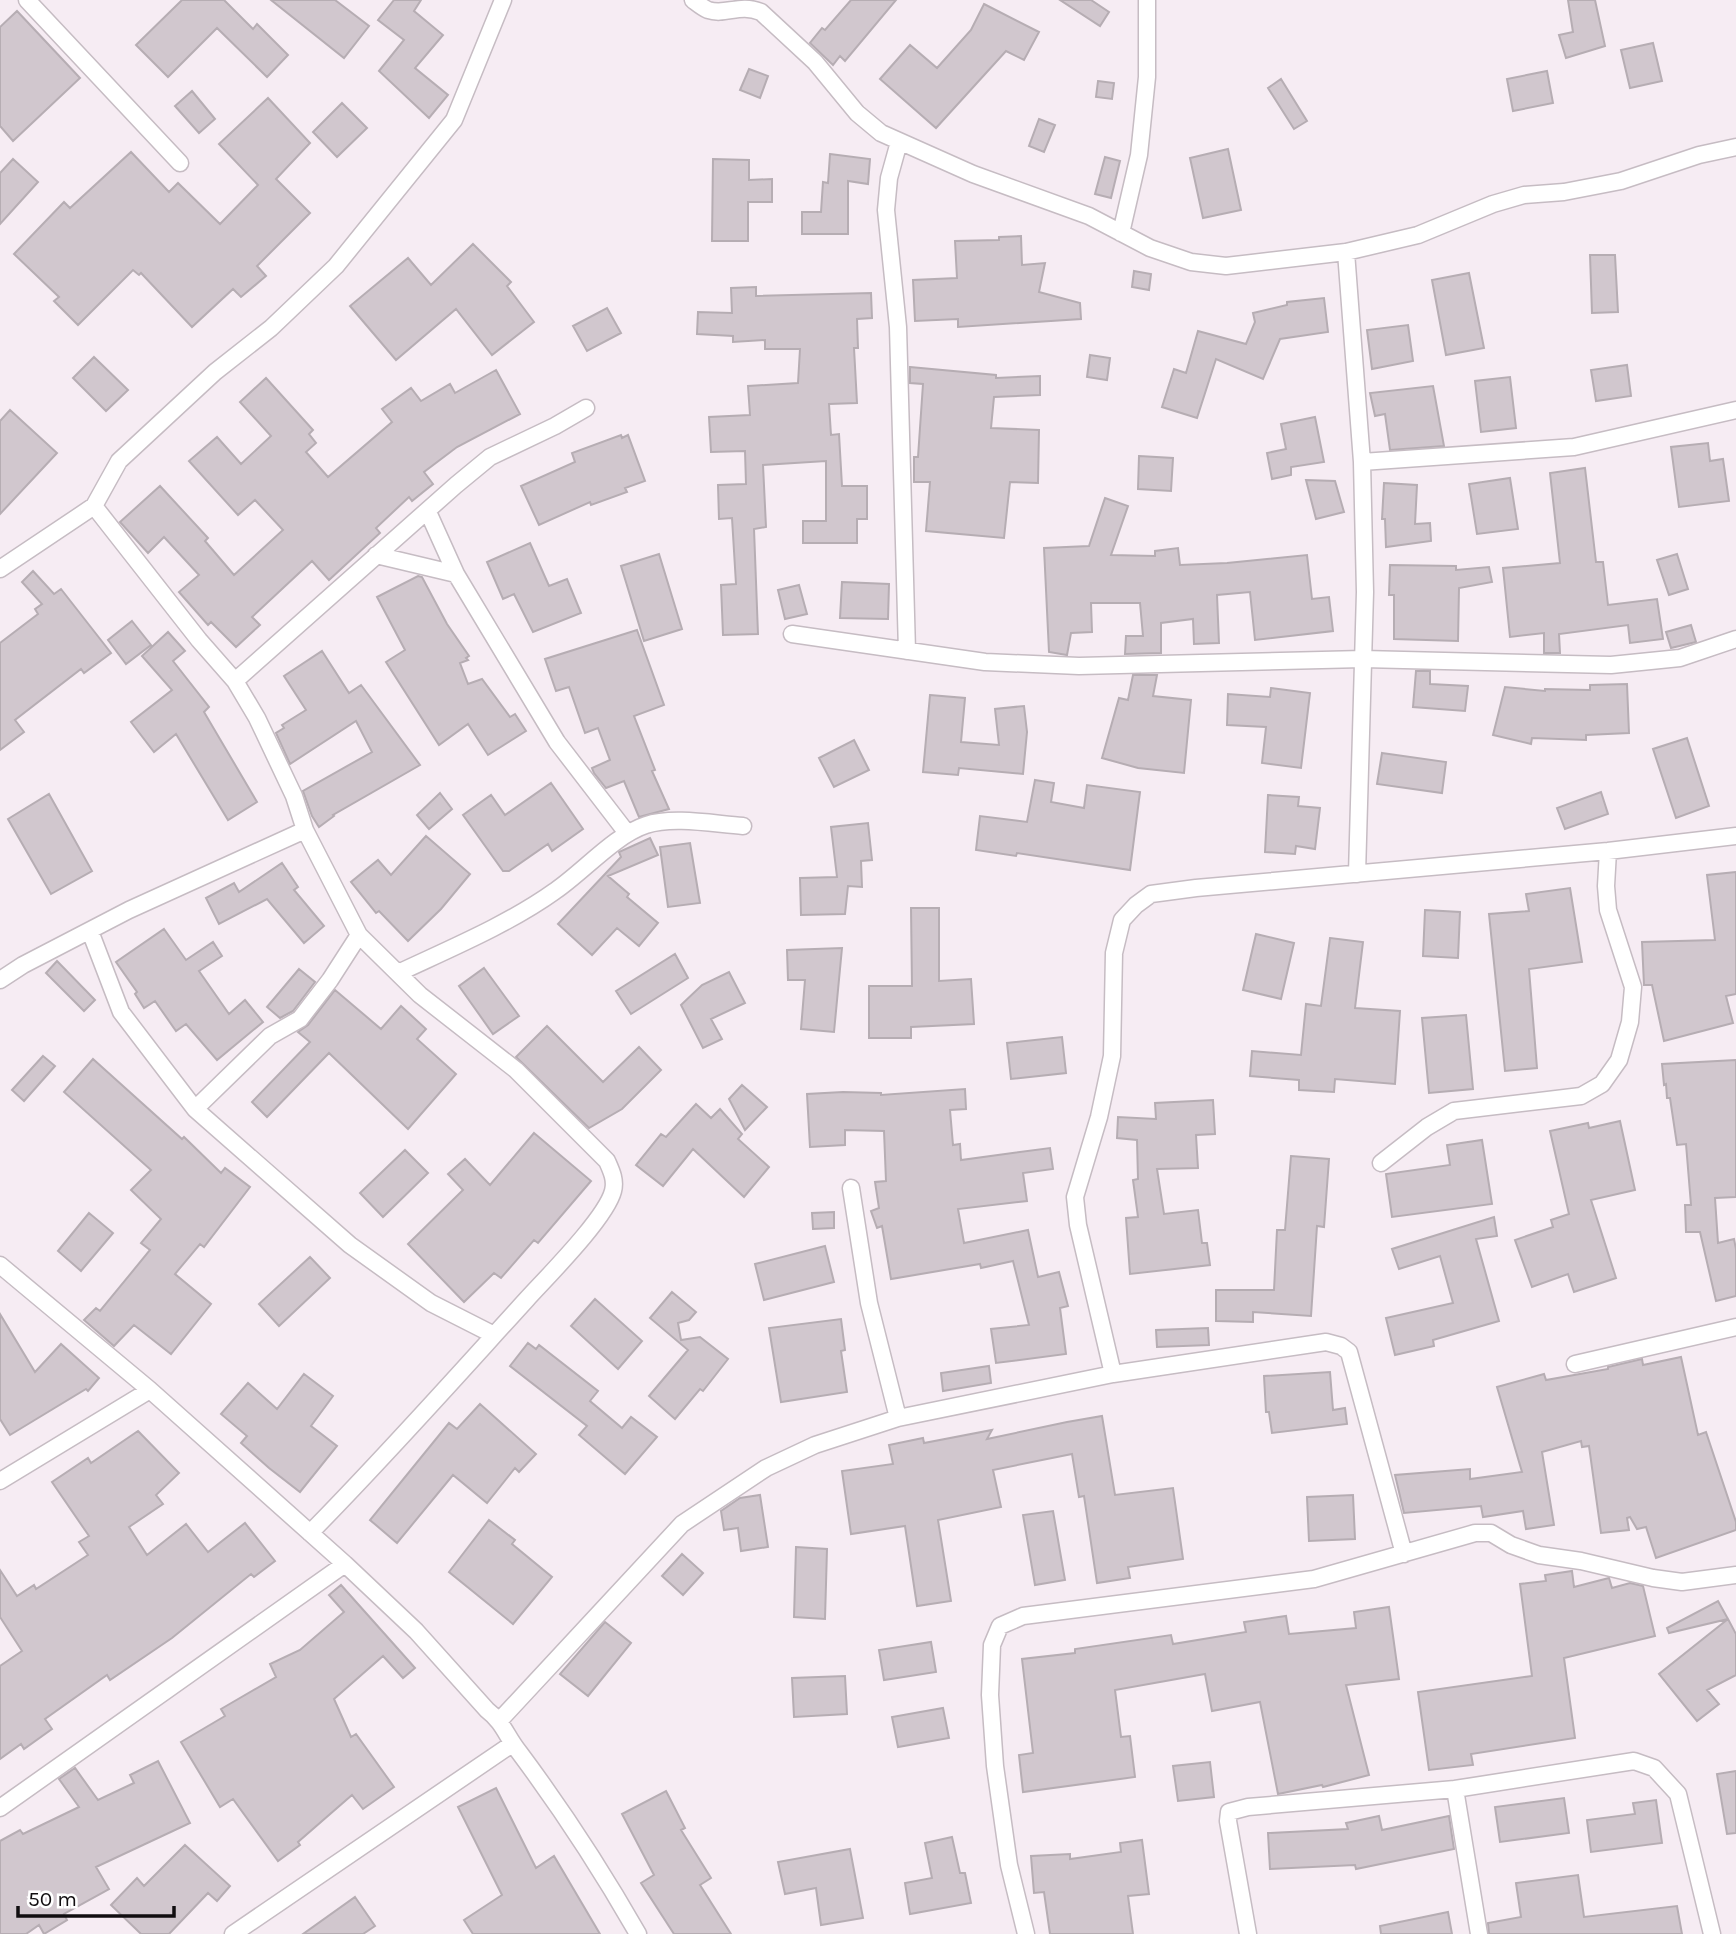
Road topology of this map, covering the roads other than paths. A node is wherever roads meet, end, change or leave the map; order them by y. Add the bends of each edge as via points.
1 (27, 0) edge
2 (503, 0) edge
3 (693, 0) edge
4 (1147, 0) edge
5 (898, 142) junction
6 (1736, 147) edge
7 (180, 163) dead end
8 (1121, 233) junction
9 (1346, 252) junction
10 (586, 408) dead end
11 (1736, 410) edge
12 (1362, 462) junction
13 (94, 506) junction
14 (428, 512) junction
15 (376, 555) junction
16 (0, 569) edge
17 (456, 573) junction
18 (792, 635) dead end
19 (1736, 639) edge
20 (907, 651) junction
21 (1363, 659) junction
22 (235, 681) junction
23 (743, 826) dead end
24 (305, 830) junction
25 (628, 833) junction
26 (1736, 836) edge
27 (1608, 851) junction
28 (1357, 874) junction
29 (90, 931) junction
30 (359, 935) junction
31 (398, 973) junction
32 (0, 980) edge
33 (195, 1109) junction
34 (1381, 1163) dead end
35 (850, 1188) dead end
36 (0, 1265) edge
37 (1736, 1327) edge
38 (494, 1335) junction
39 (1575, 1364) dead end
40 (1113, 1374) junction
41 (150, 1390) junction
42 (898, 1418) junction
43 (0, 1481) edge
44 (310, 1533) junction
45 (1404, 1554) junction
46 (345, 1564) junction
47 (1736, 1575) edge
48 (500, 1720) junction
49 (512, 1744) junction
50 (1455, 1789) junction
51 (0, 1808) edge
52 (252, 1929) edge
53 (233, 1934) edge
54 (638, 1934) edge
55 (1026, 1934) edge
56 (1248, 1934) edge
57 (1479, 1934) edge
58 (1712, 1934) edge

1 - 7 street
2 - 13 street via 454,120 376,218 304,297 119,461
3 - 5 street via 707,9 750,7 761,12 815,62 857,113
4 - 8 street via 1147,77 1139,155
5 - 8 street via 1089,216
5 - 20 street via 886,210 898,327
6 - 9 street via 1621,181 1524,195 1418,235
8 - 9 street via 1191,262 1226,266
9 - 12 street
10 - 14 street via 491,457
11 - 12 street via 1574,447
12 - 21 street
13 - 16 street
13 - 22 street
14 - 15 street
14 - 17 street
15 - 17 street
15 - 22 street
17 - 25 street via 557,742
18 - 20 street
19 - 21 street via 1680,658 1611,665
20 - 21 street via 985,662 1079,666
21 - 28 street
22 - 24 street via 295,796
23 - 25 street via 665,821
24 - 29 street
24 - 30 street
25 - 31 street via 553,892 483,933
26 - 27 street
27 - 28 street
27 - 34 street via 1608,910 1633,987 1630,1022 1619,1060 1602,1084 1581,1096 1454,1111
28 - 40 street via 1151,894 1122,920 1114,953 1112,1056 1075,1197
29 - 32 street
29 - 33 street via 121,1012
30 - 31 street
30 - 33 street via 300,1019 258,1046
31 - 38 street via 516,1070 613,1172 614,1190 603,1212
33 - 38 street via 350,1245 431,1303
35 - 42 street via 869,1303
36 - 41 street
37 - 39 street
38 - 44 street
40 - 42 street
40 - 45 street via 1326,1342 1341,1346 1349,1352
41 - 43 street
41 - 44 street
42 - 48 street via 815,1445 766,1468 682,1524
44 - 46 street
45 - 47 street via 1475,1533 1491,1533 1539,1555 1653,1578 1682,1582
45 - 55 street via 1314,1579 1023,1616 1000,1626 992,1644 990,1695 995,1766 1009,1865
46 - 48 street
46 - 51 street
48 - 49 street
49 - 52 street
49 - 54 street via 565,1815
50 - 56 street via 1230,1812
50 - 57 street
50 - 58 street via 1634,1761 1654,1768 1678,1794
52 - 53 street

